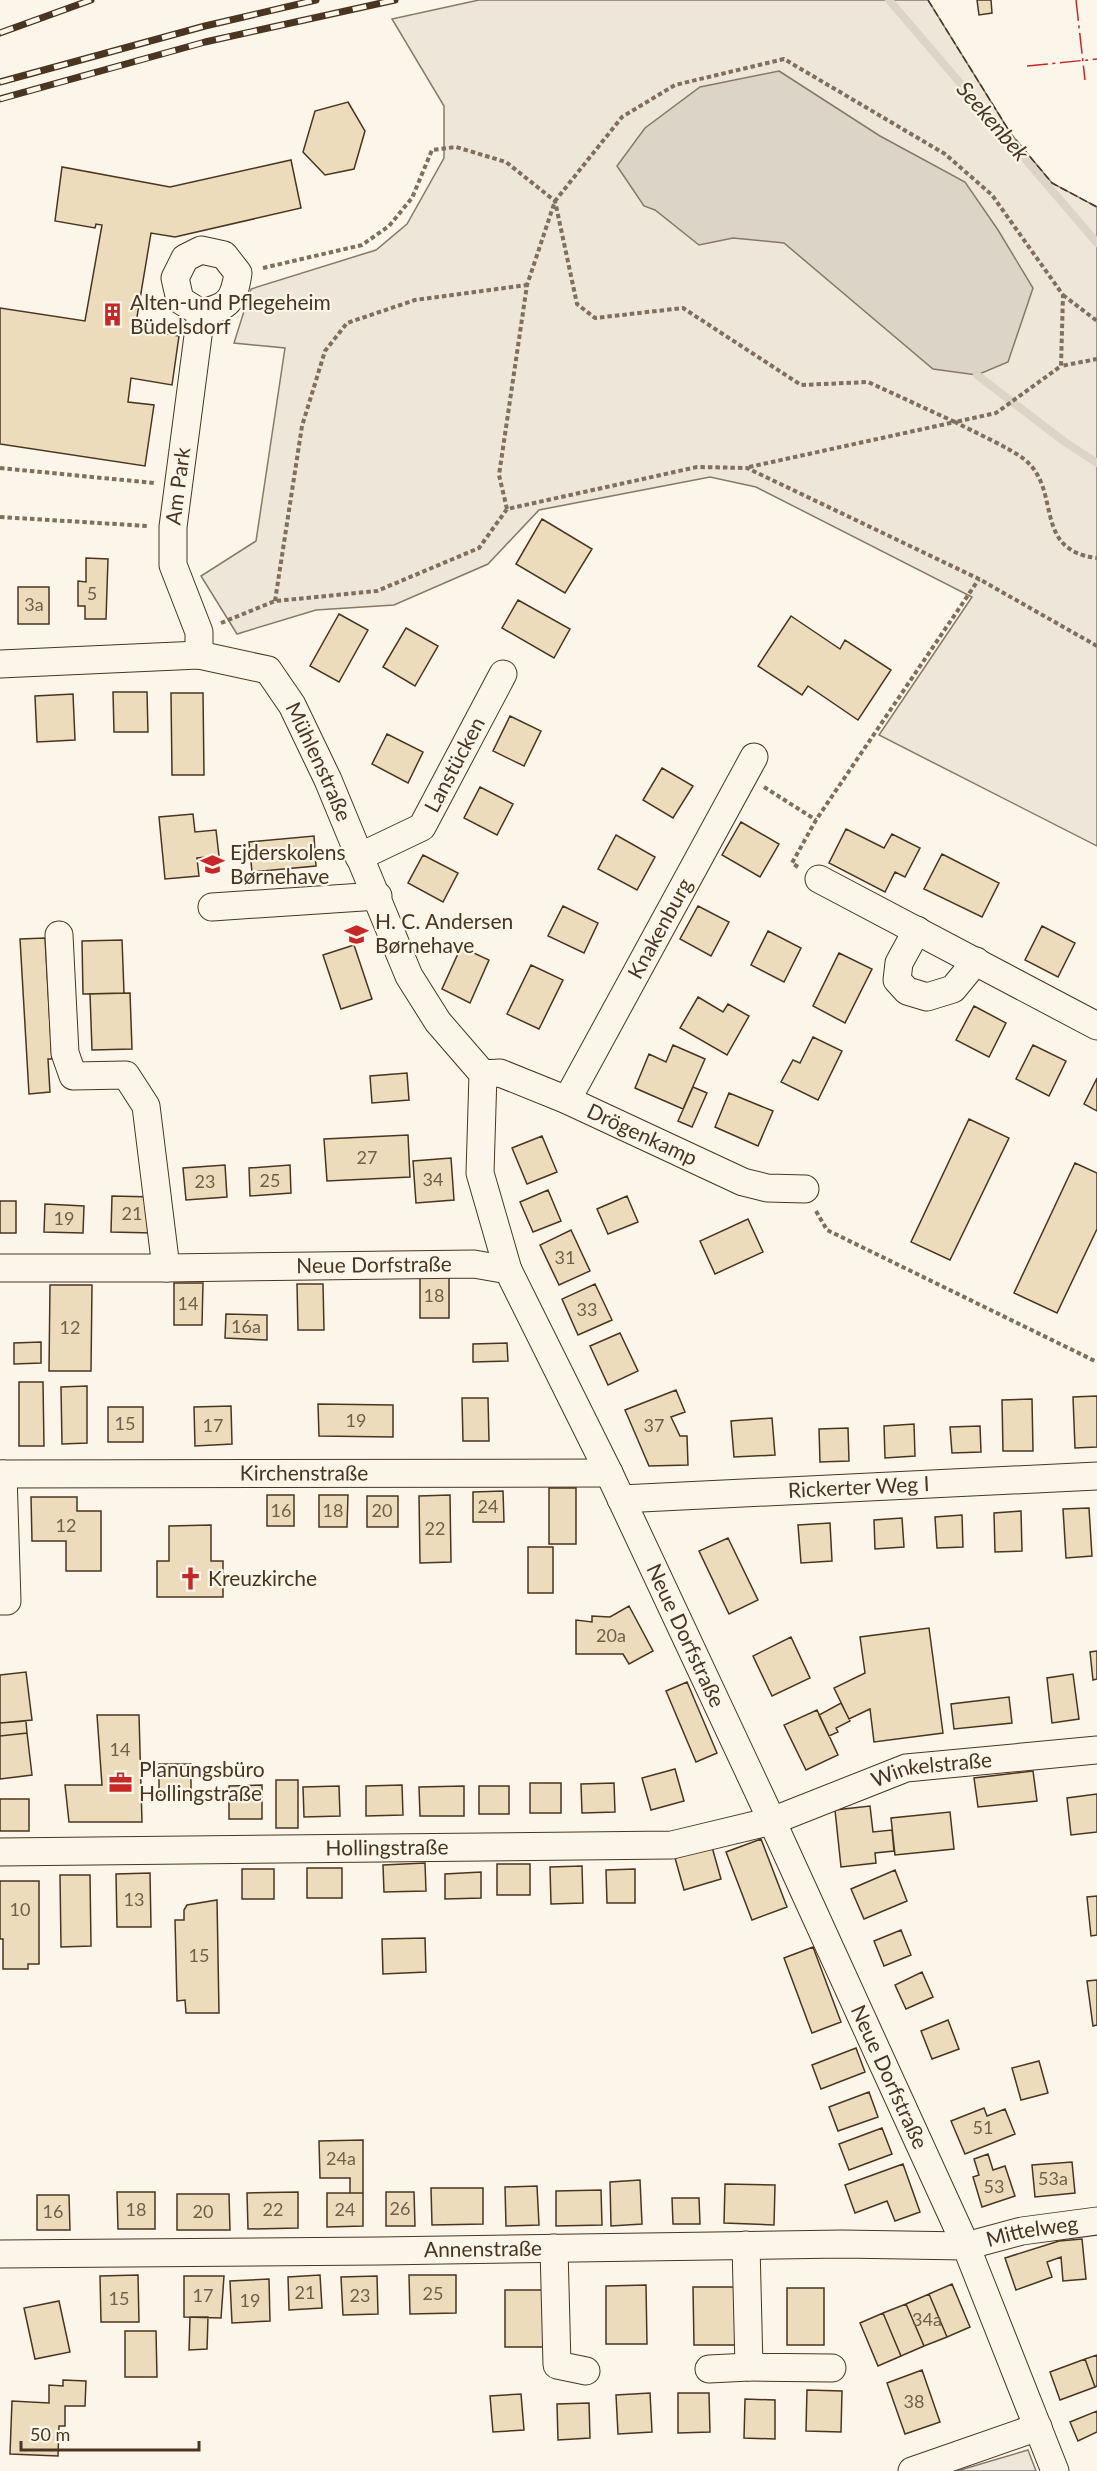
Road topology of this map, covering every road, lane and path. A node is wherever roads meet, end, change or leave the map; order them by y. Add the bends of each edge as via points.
1 (555, 201) junction
2 (238, 273) junction
3 (527, 285) junction
4 (1063, 295) junction
5 (201, 313) junction
6 (1097, 321) edge
7 (1097, 359) edge
8 (1061, 366) junction
9 (955, 422) junction
10 (0, 468) edge
11 (747, 468) junction
12 (178, 485) junction
13 (507, 509) junction
14 (0, 517) edge
15 (173, 527) junction
16 (1097, 558) edge
17 (979, 579) junction
18 (275, 601) junction
19 (199, 644) junction
20 (1097, 646) edge
21 (0, 664) edge
22 (503, 674) dead end
23 (749, 766) joint
24 (816, 819) junction
25 (359, 857) junction
26 (819, 879) joint
27 (378, 896) junction
28 (212, 907) dead end
29 (917, 930) junction
30 (59, 935) dead end
31 (976, 961) junction
32 (1097, 1026) edge
33 (483, 1074) junction
34 (567, 1100) junction
35 (805, 1189) joint
36 (0, 1268) edge
37 (166, 1269) junction
38 (508, 1270) junction
39 (1097, 1362) edge
40 (609, 1473) junction
41 (1, 1474) edge
42 (1097, 1476) edge
43 (621, 1499) junction
44 (0, 1601) edge
45 (1097, 1750) edge
46 (772, 1821) junction
47 (0, 1852) edge
48 (1097, 2221) edge
49 (746, 2245) junction
50 (966, 2246) junction
51 (554, 2248) junction
52 (0, 2254) edge
53 (749, 2367) junction
54 (832, 2368) dead end
55 (709, 2369) dead end
56 (586, 2371) dead end
57 (1038, 2427) junction
58 (912, 2471) edge
59 (1055, 2471) edge

1 - 2 path via 506,162 456,147 432,150 411,198 389,226 362,245
1 - 3 path
1 - 4 path via 622,117 675,85 784,59 945,154 992,195
1 - 9 path via 577,304 595,318 683,308 801,385 868,382
2 - 5 street via 235,292 221,308
2 - 5 street via 224,255 201,250 185,258 175,278 180,300
3 - 13 path via 499,475
3 - 18 path via 415,300 348,323 325,351 302,426
4 - 6 path
4 - 8 path
5 - 12 street, Am Park
7 - 8 path
8 - 9 path via 996,413
9 - 11 path
9 - 16 path via 1024,459 1039,477 1056,534 1064,547
10 - 12 path
11 - 13 path via 697,467
11 - 17 path
12 - 15 street, Am Park
13 - 18 path via 479,548 377,591
14 - 15 path
15 - 19 street, Am Park via 173,565
17 - 20 path
17 - 24 path
18 - 19 path
19 - 21 street, Mühlenstraße
19 - 25 street, Mühlenstraße via 268,670 297,715
22 - 25 street, Lanstücken via 422,827
23 - 24 path
23 - 34 street, Knakenburg
24 - 26 path via 792,863
25 - 27 street, Mühlenstraße
26 - 29 street
27 - 28 street
27 - 33 street, Mühlenstraße via 409,976 438,1022
29 - 31 street
29 - 31 street via 899,963 897,980 908,991 927,997 953,989
30 - 37 street via 65,1053 73,1076 126,1075 146,1106
31 - 32 street
33 - 34 street, Drögenkamp via 500,1073
33 - 38 street via 480,1173
34 - 35 street, Drögenkamp via 743,1182 767,1188
35 - 39 path via 826,1230
36 - 37 street, Neue Dorfstraße
37 - 38 street, Neue Dorfstraße via 474,1264
38 - 40 street, Neue Dorfstraße
40 - 41 street, Kirchenstraße
40 - 43 street, Neue Dorfstraße
41 - 44 street via 7,1601
42 - 43 street, Rickerter Weg I
43 - 46 street, Neue Dorfstraße
45 - 46 street, Winkelstraße via 906,1768
46 - 47 street, Hollingstraße via 672,1845
46 - 50 street, Neue Dorfstraße
48 - 50 street, Mittelweg via 1022,2232
49 - 50 street, Annenstraße
49 - 51 street, Annenstraße
49 - 53 street
50 - 57 street, Neue Dorfstraße
51 - 52 street, Annenstraße
51 - 56 street via 557,2365
53 - 54 street
53 - 55 street
57 - 58 street
57 - 59 street, Neue Dorfstraße

